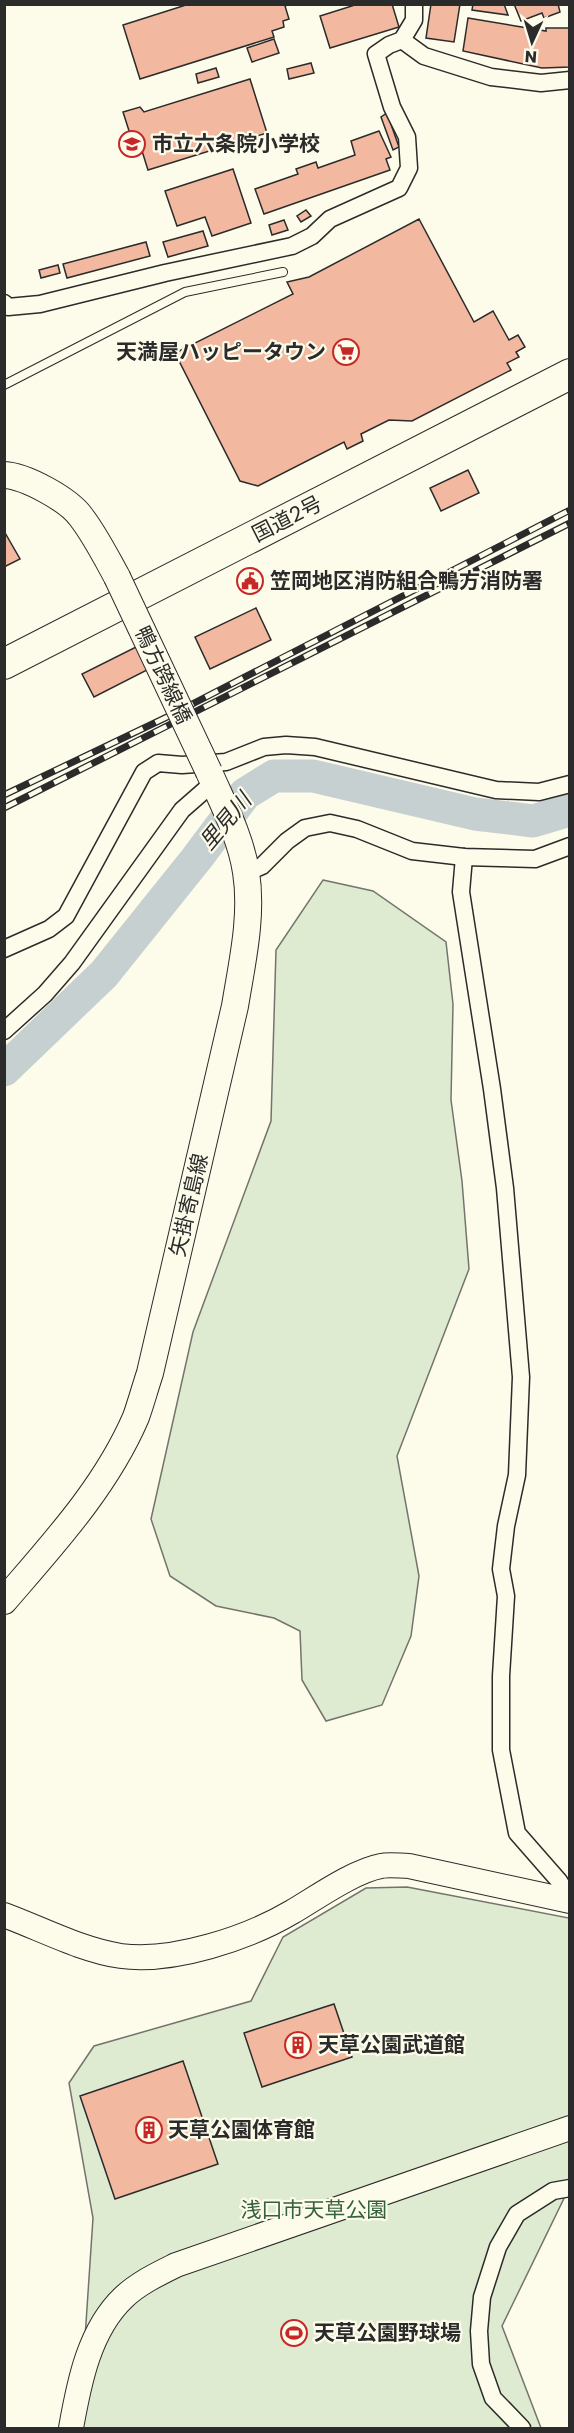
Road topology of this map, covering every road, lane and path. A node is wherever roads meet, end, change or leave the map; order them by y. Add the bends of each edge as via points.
1 (414, 4) edge
2 (402, 40) junction
3 (570, 80) edge
4 (283, 272) dead end
5 (4, 303) edge
6 (570, 374) edge
7 (4, 385) edge
8 (4, 476) edge
9 (4, 664) edge
10 (214, 783) junction
11 (570, 784) edge
12 (570, 846) edge
13 (464, 857) junction
14 (246, 873) junction
15 (4, 948) edge
16 (4, 1031) edge
17 (4, 1601) edge
18 (570, 1900) edge
19 (4, 1915) edge
20 (570, 2128) edge
21 (570, 2188) edge
22 (71, 2428) edge
23 (522, 2428) edge

1 - 2 street via 414,20
2 - 3 street via 423,56 491,77 541,83
2 - 5 street via 376,54 392,107 407,137 409,168 399,188 330,219 312,236 292,246 40,304 8,307
4 - 7 lane via 185,292
6 - 9 highway, 国道2号
8 - 10 main road, 鴨方跨線橋, bridge via 32,483 80,515 117,577
10 - 14 main road, 矢掛寄島線
10 - 16 street via 182,810 72,963
11 - 15 street via 539,792 496,790 315,747 286,745 264,747 226,762 158,763 144,772 66,916 49,929
12 - 13 street via 535,859
13 - 14 street via 411,851 357,829 330,823 305,828 262,866
13 - 18 street via 461,892 505,1188 521,1377 517,1475 501,1569 506,1596 501,1750 517,1833 559,1881
14 - 17 main road, 矢掛寄島線 via 244,952 235,1006 150,1373 136,1416 92,1495
18 - 19 street via 409,1866 381,1866 348,1879 270,1925 214,1947 132,1956 88,1947
20 - 22 street via 176,2265 147,2279 123,2297 94,2342 78,2386
21 - 23 street via 553,2191 517,2214 498,2247 482,2297 478,2331 482,2364 493,2398

